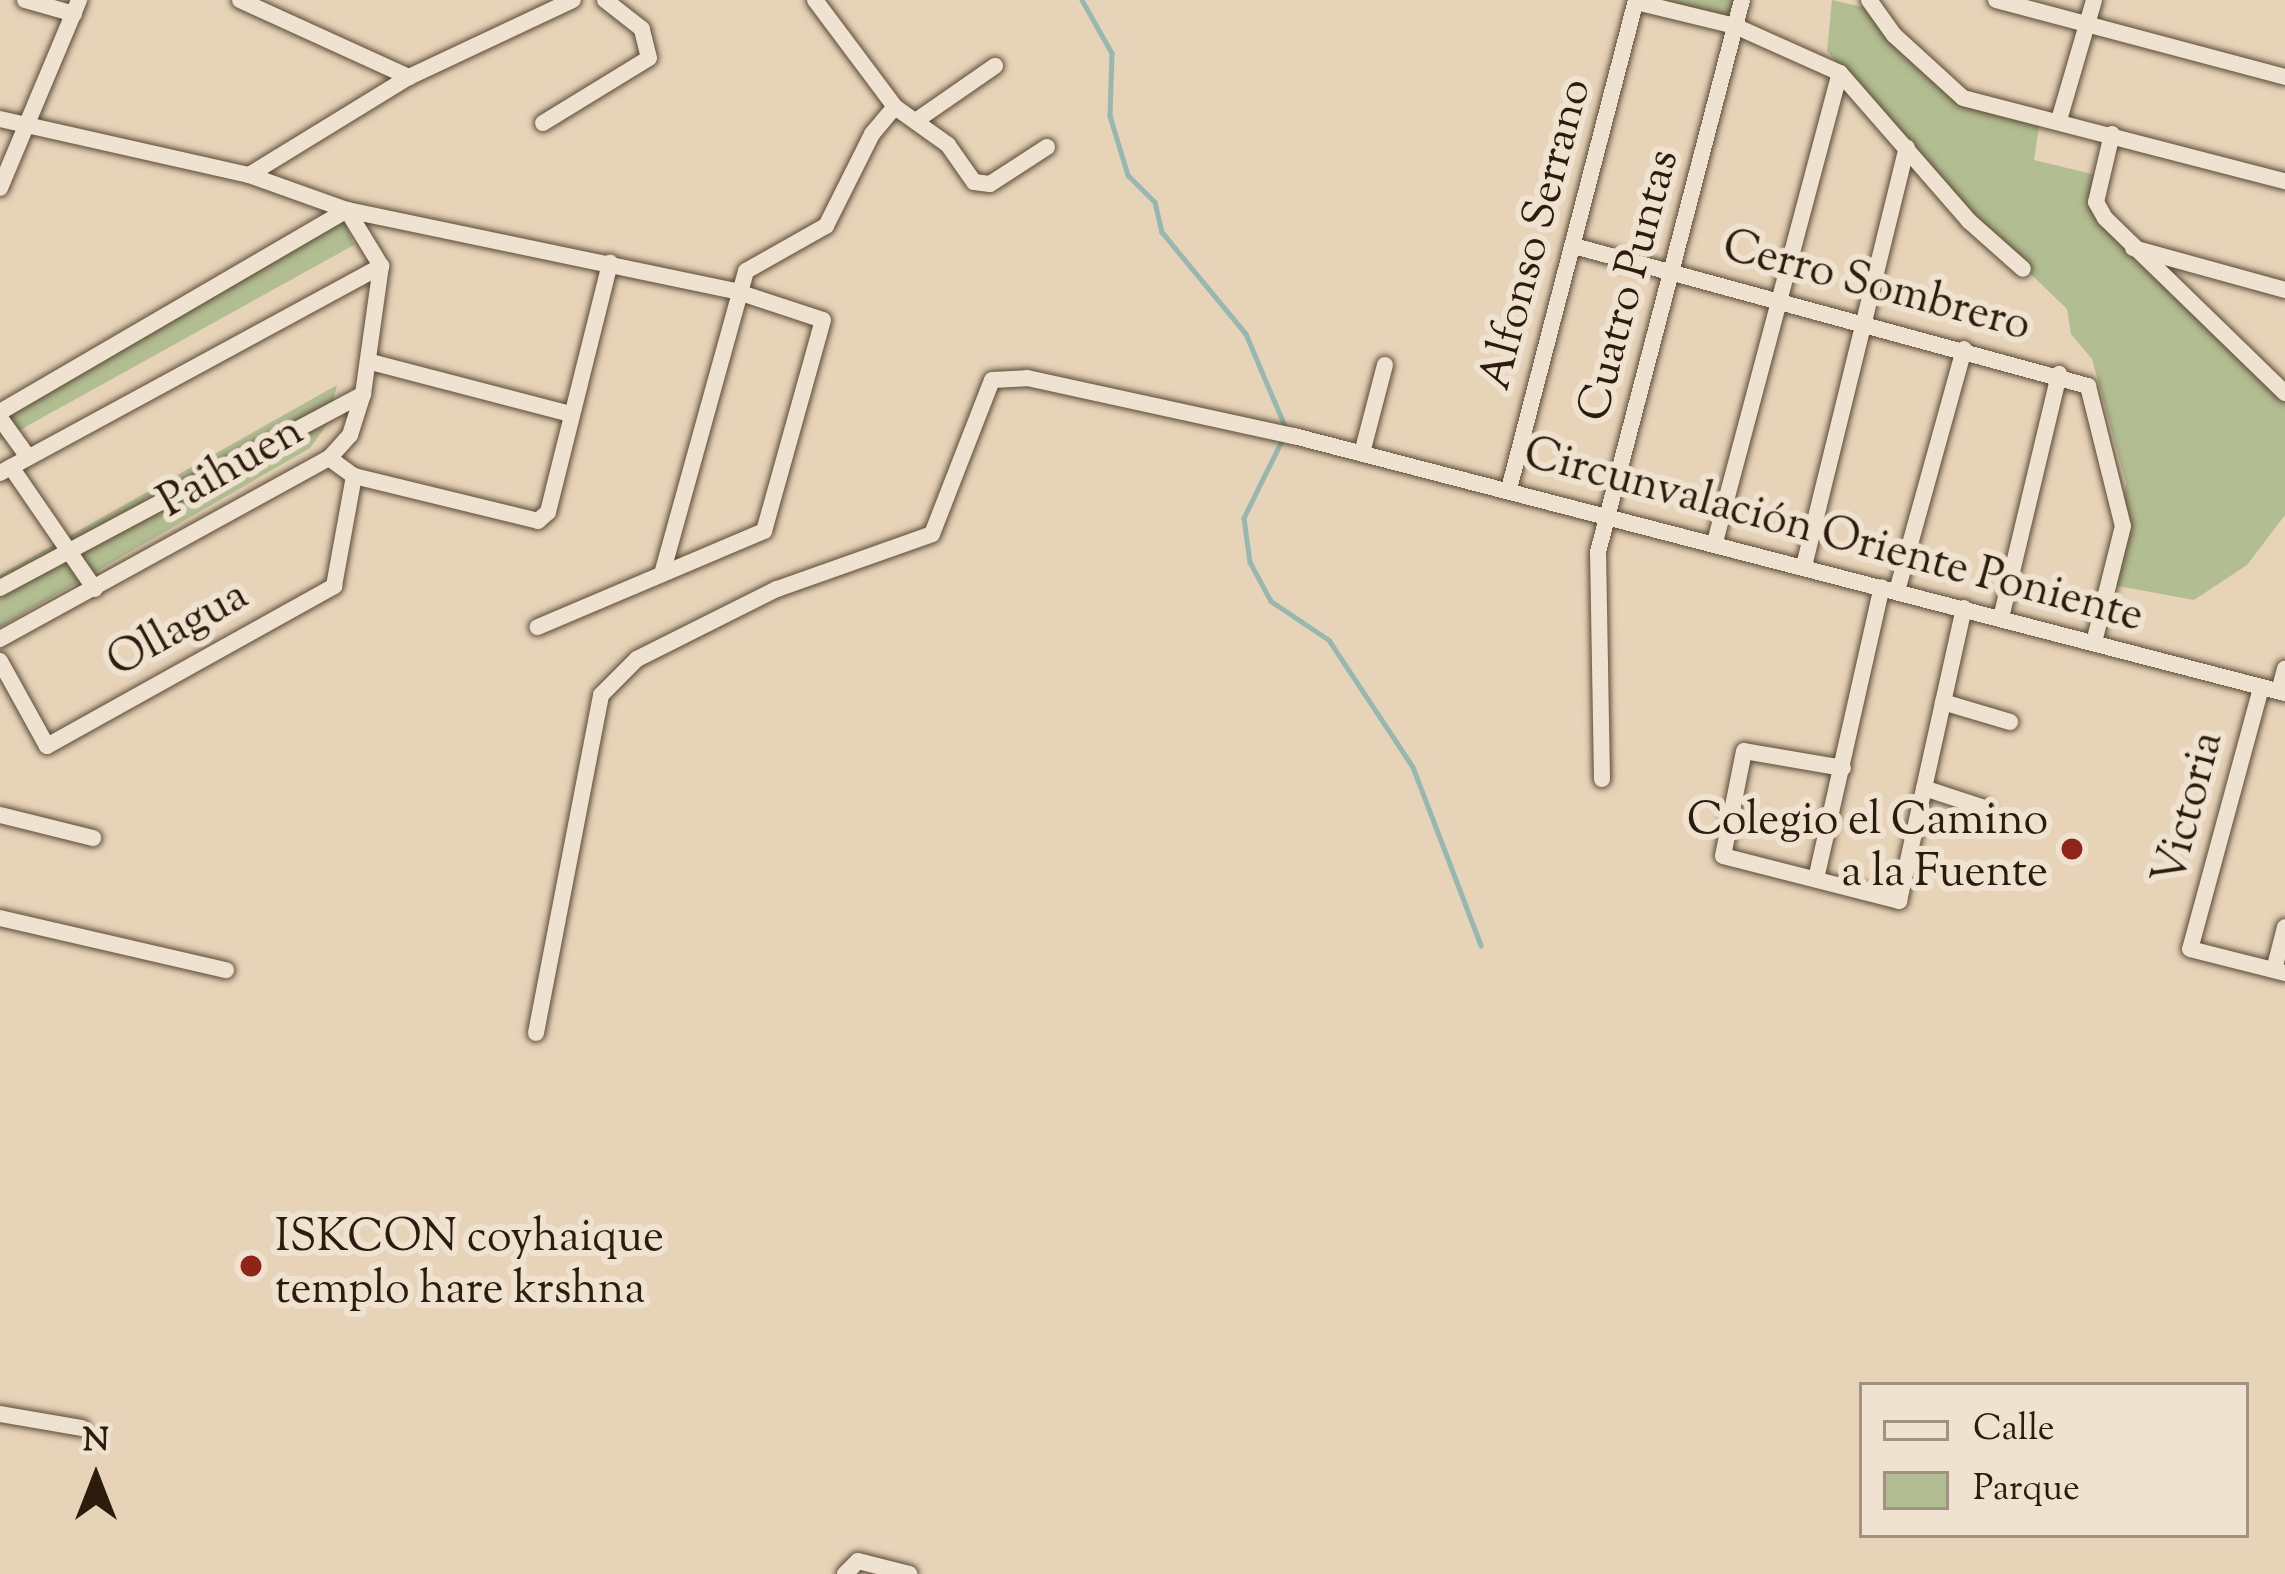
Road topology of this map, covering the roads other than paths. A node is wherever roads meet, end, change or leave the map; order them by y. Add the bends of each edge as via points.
1 (25, 0) edge
2 (240, 0) edge
3 (573, 0) edge
4 (605, 0) edge
5 (815, 0) edge
6 (1742, 0) edge
7 (1869, 0) edge
8 (1996, 0) edge
9 (2094, 0) edge
10 (1636, 1) edge
11 (76, 7) edge
12 (281, 8) edge
13 (2086, 24) junction
14 (1735, 26) junction
15 (995, 66) dead end
16 (1840, 73) junction
17 (2285, 76) edge
18 (409, 77) junction
19 (895, 107) junction
20 (0, 119) edge
21 (917, 120) junction
22 (2059, 120) junction
23 (544, 123) dead end
24 (28, 129) junction
25 (2112, 134) junction
26 (1047, 147) dead end
27 (1906, 147) junction
28 (249, 175) junction
29 (2285, 181) edge
30 (0, 188) edge
31 (347, 210) junction
32 (1574, 246) junction
33 (2132, 248) junction
34 (610, 263) junction
35 (382, 266) junction
36 (2023, 269) dead end
37 (1673, 272) junction
38 (2285, 290) edge
39 (738, 292) junction
40 (1780, 300) junction
41 (1866, 323) junction
42 (1964, 349) junction
43 (370, 362) junction
44 (1385, 364) dead end
45 (2059, 374) junction
46 (2285, 393) edge
47 (363, 394) junction
48 (571, 414) junction
49 (0, 415) edge
50 (1362, 453) junction
51 (28, 457) junction
52 (329, 458) junction
53 (6, 470) edge
54 (354, 476) junction
55 (1509, 489) junction
56 (1609, 515) junction
57 (1714, 542) junction
58 (66, 550) junction
59 (1804, 566) junction
60 (662, 574) junction
61 (0, 587) edge
62 (94, 589) junction
63 (1890, 589) junction
64 (1964, 608) junction
65 (2001, 618) junction
66 (538, 627) dead end
67 (0, 639) edge
68 (2094, 642) junction
69 (0, 661) edge
70 (2285, 669) edge
71 (2275, 690) edge
72 (1943, 702) junction
73 (2010, 722) dead end
74 (1843, 768) junction
75 (1602, 779) dead end
76 (1924, 788) junction
77 (1985, 808) dead end
78 (0, 815) edge
79 (94, 838) dead end
80 (1816, 878) junction
81 (0, 918) edge
82 (2285, 927) edge
83 (226, 970) dead end
84 (2280, 972) edge
85 (536, 1033) dead end
86 (0, 1414) edge
87 (82, 1429) dead end
88 (844, 1574) edge
89 (909, 1574) edge

1 - 11 street
2 - 12 street
3 - 18 street
4 - 23 street via 642,29 649,58
5 - 19 street
6 - 14 street, Cuatro Puntas
7 - 22 street via 1894,35 1964,98
8 - 13 street
9 - 13 street
10 - 14 street
10 - 32 street, Alfonso Serrano
11 - 24 street
12 - 18 street
13 - 17 street
13 - 22 street
14 - 16 street
14 - 37 street, Cuatro Puntas
15 - 21 street
16 - 27 street
16 - 40 street
18 - 28 street
19 - 21 street
19 - 39 street via 872,134 826,226 796,249 756,262
20 - 24 street
21 - 26 street via 983,185
22 - 25 street
24 - 28 street
24 - 30 street
25 - 29 street
25 - 33 street via 2096,202
27 - 36 street
27 - 41 street
28 - 31 street
31 - 34 street
31 - 35 street
31 - 49 street
32 - 37 street, Cerro Sombrero
32 - 55 street, Alfonso Serrano
33 - 38 street
33 - 46 street
34 - 39 street
34 - 48 street
35 - 43 street, Paihuen
35 - 51 street
37 - 40 street, Cerro Sombrero
37 - 56 street, Cuatro Puntas
39 - 60 street
39 - 60 street via 823,320 764,531
40 - 41 street, Cerro Sombrero
40 - 57 street
41 - 42 street, Cerro Sombrero
41 - 59 street
42 - 45 street, Cerro Sombrero
42 - 63 street
43 - 47 street, Paihuen
43 - 48 street
44 - 50 street
45 - 65 street
45 - 68 street, Cerro Sombrero via 2088,386 2123,526
47 - 52 street, Paihuen via 350,435
47 - 58 street
48 - 54 street via 548,512 538,521
49 - 51 street
50 - 55 street, Circunvalación Oriente Poniente
50 - 85 street, Circunvalación Oriente Poniente via 1027,378 992,380 932,534 776,589 638,659 602,694
51 - 53 street
52 - 54 street
52 - 62 street, Paihuen
53 - 58 street
54 - 69 street, Ollagua via 334,586 47,746
55 - 56 street, Circunvalación Oriente Poniente
56 - 57 street, Circunvalación Oriente Poniente
56 - 75 street, Cuatro Puntas via 1598,552
57 - 59 street, Circunvalación Oriente Poniente
58 - 61 street
58 - 62 street
59 - 63 street, Circunvalación Oriente Poniente
60 - 66 street
62 - 67 street, Paihuen
63 - 64 street, Circunvalación Oriente Poniente
63 - 74 street
64 - 65 street, Circunvalación Oriente Poniente
64 - 72 street
65 - 68 street, Circunvalación Oriente Poniente
68 - 71 street, Circunvalación Oriente Poniente
70 - 71 street, Victoria
71 - 84 street, Victoria via 2190,949
72 - 73 street
72 - 76 street
74 - 80 street
74 - 80 street via 1744,751 1723,856
76 - 77 street
76 - 80 street via 1899,901
78 - 79 street
81 - 83 street
82 - 84 street
86 - 87 street
88 - 89 street via 858,1561

